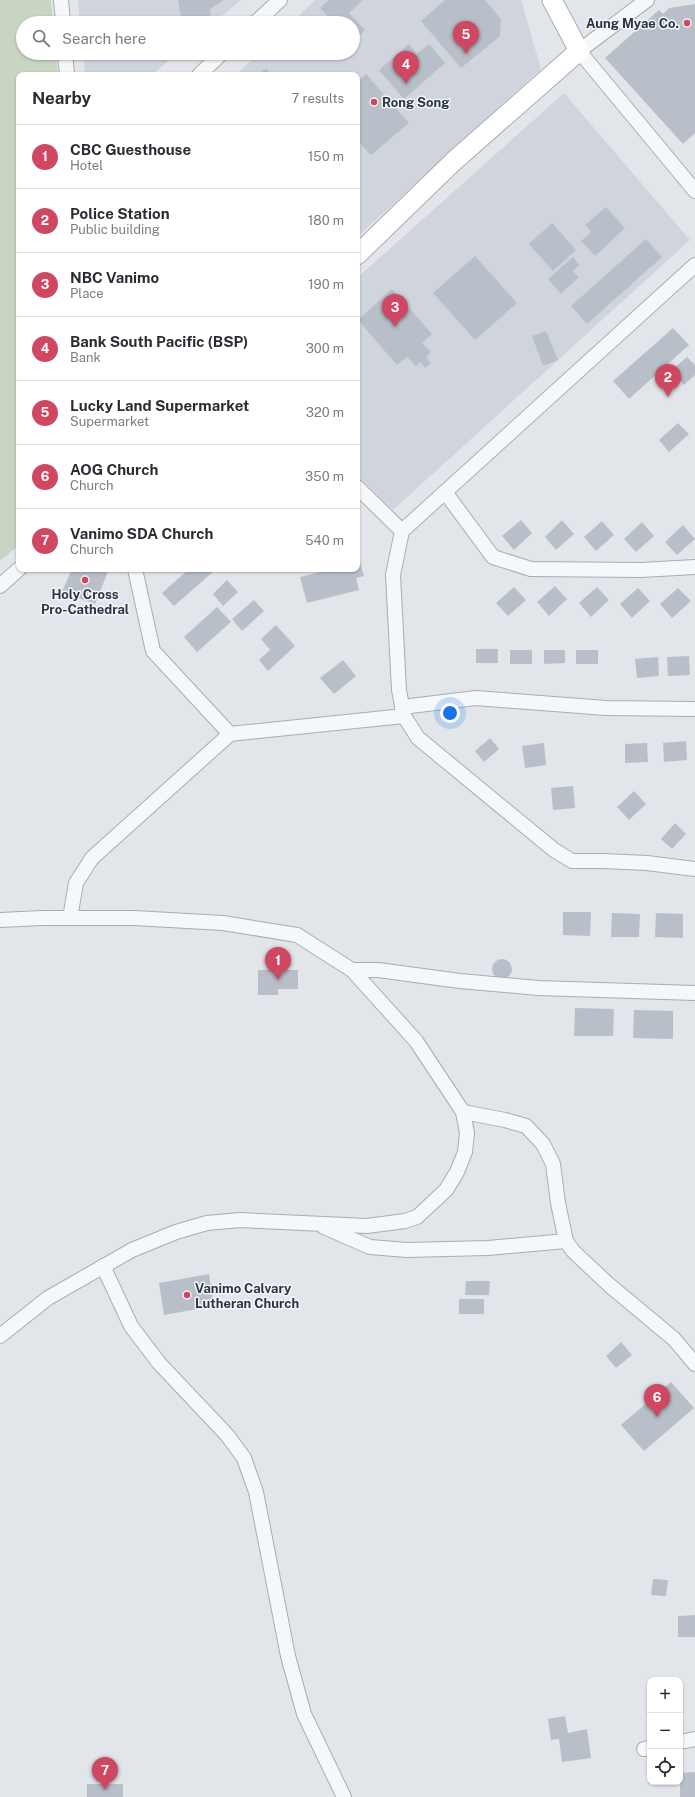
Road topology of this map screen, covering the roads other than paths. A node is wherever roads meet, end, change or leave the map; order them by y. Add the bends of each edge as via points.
1 (61, 0) edge
2 (280, 0) edge
3 (552, 0) edge
4 (647, 0) edge
5 (62, 16) edge
6 (263, 16) edge
7 (579, 51) junction
8 (66, 60) edge
9 (214, 60) edge
10 (67, 72) edge
11 (201, 72) edge
12 (695, 191) edge
13 (360, 252) edge
14 (695, 265) edge
15 (360, 490) edge
16 (446, 492) junction
17 (402, 531) junction
18 (695, 567) edge
19 (16, 572) edge
20 (136, 572) edge
21 (0, 586) edge
22 (695, 709) edge
23 (403, 712) junction
24 (230, 734) junction
25 (695, 869) edge
26 (70, 918) junction
27 (0, 920) edge
28 (352, 970) junction
29 (695, 993) edge
30 (463, 1112) junction
31 (317, 1224) junction
32 (566, 1241) junction
33 (103, 1266) junction
34 (0, 1336) edge
35 (695, 1364) edge
36 (695, 1740) edge
37 (683, 1742) edge
38 (344, 1797) edge

1 - 5 street
2 - 6 street
3 - 7 street
4 - 7 street
7 - 12 street
7 - 13 street via 454,161
8 - 10 street
9 - 11 street
14 - 16 street
15 - 17 street
16 - 17 street
16 - 18 street via 493,557 532,570 641,570
17 - 23 street via 393,575 399,690
19 - 21 street
20 - 24 street via 153,651
22 - 23 street via 606,708 476,698
23 - 24 street
23 - 25 street via 418,738 572,862 647,863
24 - 26 street via 92,858 76,883
26 - 27 street
26 - 28 street via 134,918 223,923 278,931 297,935
28 - 29 street via 378,970 538,988
28 - 30 street via 416,1041
30 - 31 street via 467,1133 465,1152 457,1172 446,1190 417,1217 367,1226
30 - 32 street via 526,1126 543,1144 553,1164
31 - 32 street via 370,1247 407,1250 488,1248
31 - 33 street via 240,1220 207,1223 163,1237
32 - 35 street via 608,1284 674,1339
33 - 34 street via 48,1298
33 - 38 street via 132,1326 159,1363 227,1435 244,1458 256,1492 288,1656 304,1714
36 - 37 street

